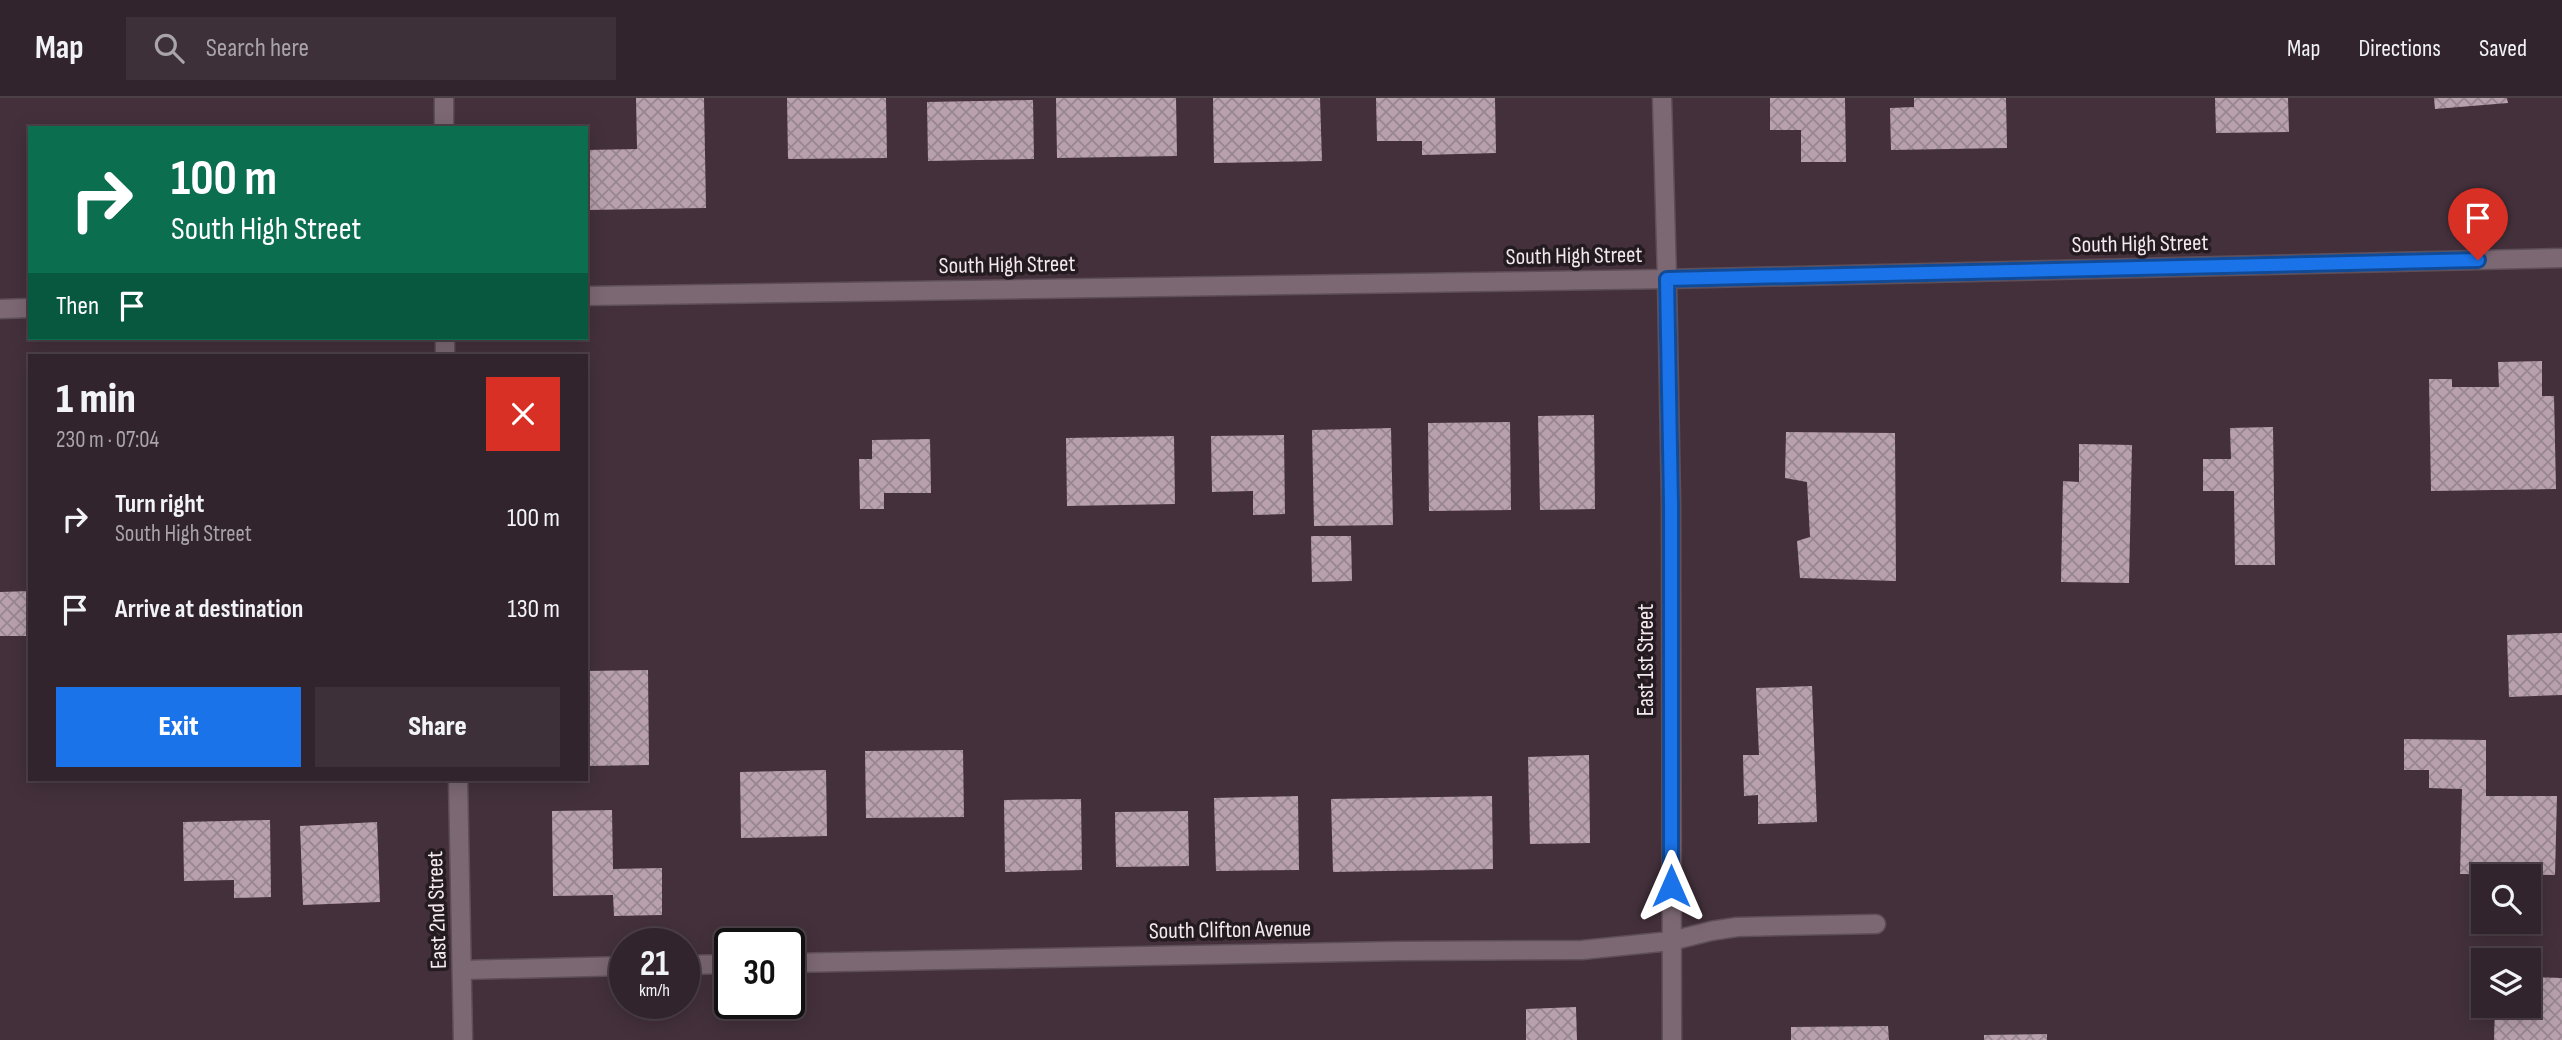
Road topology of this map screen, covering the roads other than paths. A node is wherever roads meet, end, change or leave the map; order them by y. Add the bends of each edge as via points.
1 (444, 98) edge
2 (1662, 98) edge
3 (444, 126) edge
4 (2562, 258) edge
5 (1667, 279) junction
6 (588, 296) edge
7 (28, 308) edge
8 (0, 309) edge
9 (458, 781) edge
10 (1876, 923) dead end
11 (1671, 941) junction
12 (805, 963) edge
13 (609, 966) edge
14 (463, 970) junction
15 (463, 1040) edge
16 (1672, 1040) edge

1 - 3 street
2 - 5 street, East 1st Street
4 - 5 street, South High Street
5 - 6 street, South High Street
5 - 11 street, East 1st Street
7 - 8 street
9 - 14 street, East 2nd Street
10 - 11 street, South Clifton Avenue via 1737,927
11 - 12 street, South Clifton Avenue via 1582,950
11 - 16 street, East 1st Street
13 - 14 street
14 - 15 street, East 2nd Street

